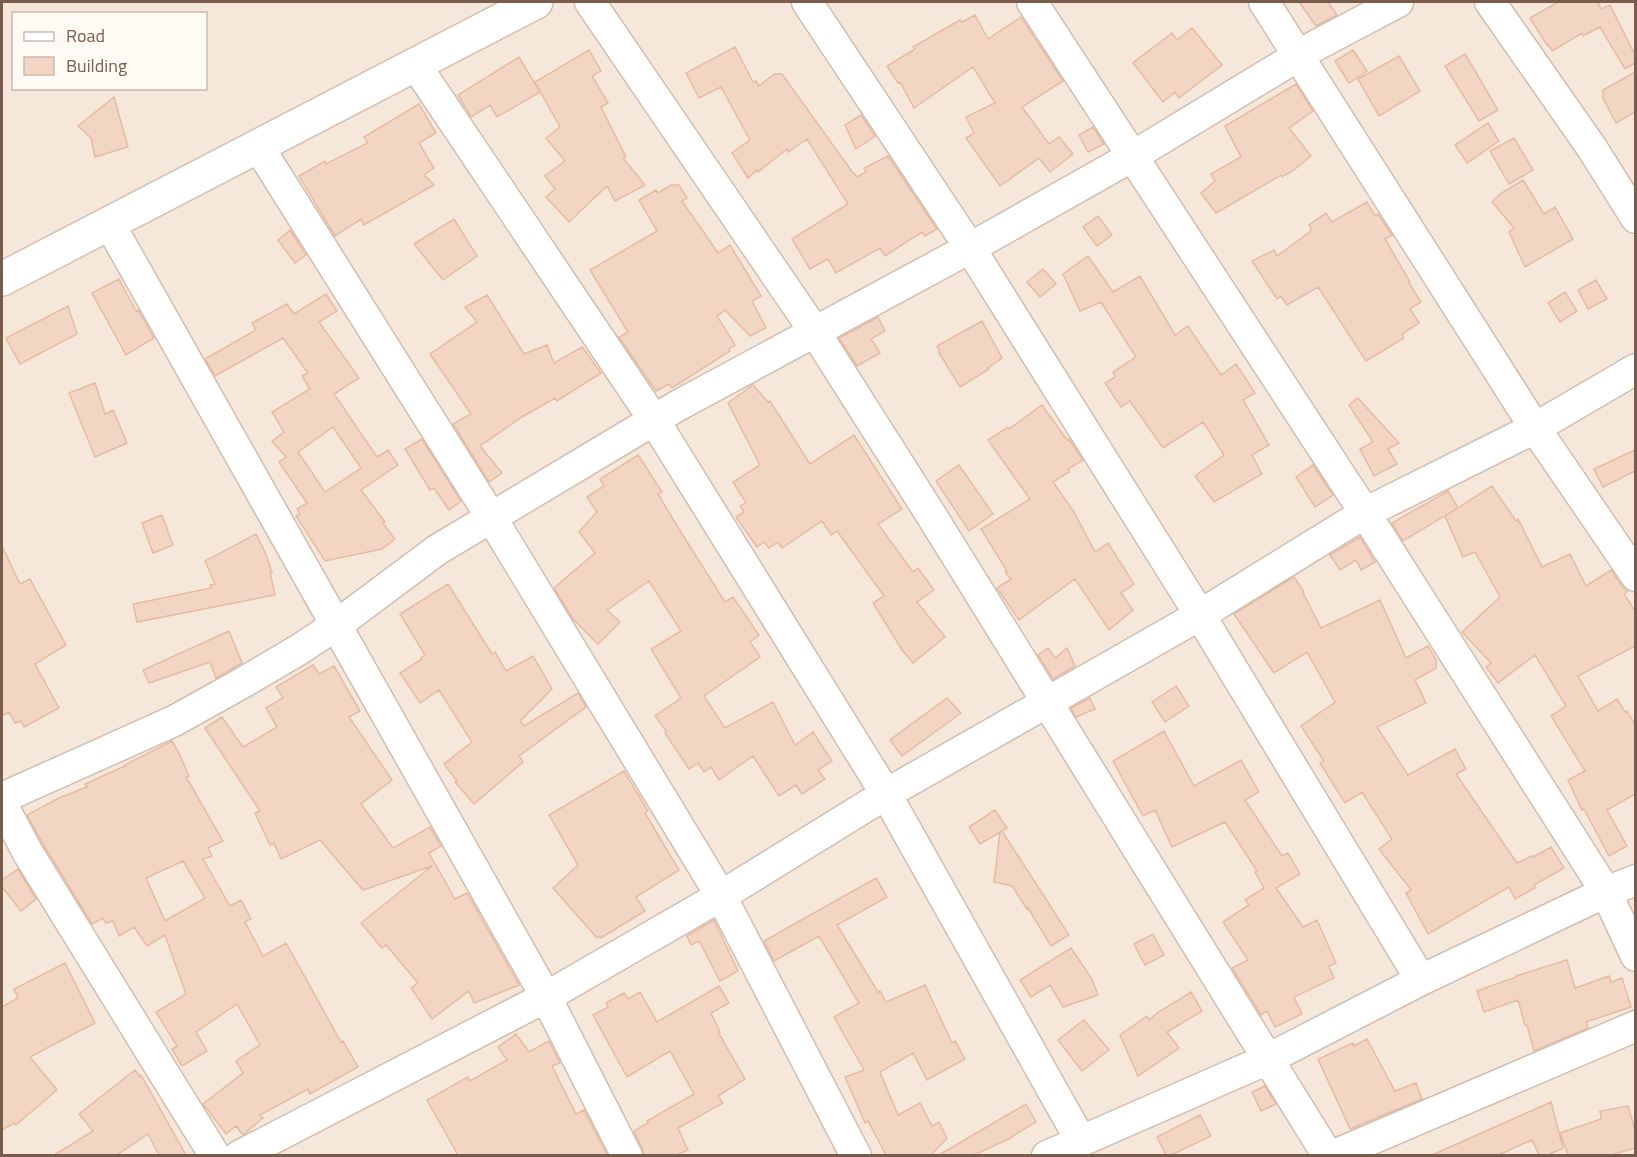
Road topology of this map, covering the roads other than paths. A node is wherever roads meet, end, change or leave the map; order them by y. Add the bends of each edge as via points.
1 (536, 2) edge
2 (590, 2) edge
3 (807, 2) edge
4 (1032, 2) edge
5 (1264, 2) edge
6 (1398, 2) edge
7 (1490, 2) edge
8 (1299, 56) junction
9 (415, 64) junction
10 (258, 146) junction
11 (1133, 156) junction
12 (1635, 218) edge
13 (109, 223) junction
14 (969, 248) junction
15 (2, 279) edge
16 (815, 333) junction
17 (1635, 369) edge
18 (654, 420) junction
19 (1534, 428) junction
20 (1365, 513) junction
21 (491, 517) junction
22 (1635, 576) edge
23 (1200, 615) junction
24 (1046, 703) junction
25 (886, 794) junction
26 (2, 798) edge
27 (2, 804) edge
28 (1635, 880) edge
29 (1606, 892) junction
30 (721, 896) junction
31 (1635, 956) edge
32 (1421, 980) junction
33 (546, 997) junction
34 (1635, 1026) edge
35 (1268, 1059) junction
36 (1081, 1141) junction
37 (215, 1155) edge
38 (238, 1155) edge
39 (627, 1155) edge
40 (856, 1155) edge
41 (1047, 1155) edge
42 (1330, 1155) edge

1 - 9 main road
2 - 16 street
3 - 14 street
4 - 11 street
5 - 8 street
6 - 8 street
7 - 12 street via 1592,148
8 - 11 street
8 - 19 street
9 - 10 main road
9 - 18 street
10 - 13 main road
10 - 21 street
11 - 14 street
11 - 20 street
13 - 15 main road
13 - 33 street
14 - 16 street
14 - 23 street
16 - 18 street
16 - 24 street
17 - 19 street
18 - 21 street
18 - 25 street
19 - 20 street
19 - 22 street
20 - 23 street
20 - 29 street
21 - 26 street via 437,550 342,621 244,682 174,721
21 - 30 street
23 - 24 street
23 - 32 street
24 - 25 street
24 - 35 street
25 - 30 street
25 - 36 street
27 - 37 street via 34,863
28 - 29 street
29 - 31 street
29 - 32 street
30 - 33 street
30 - 40 street
32 - 35 street
33 - 38 street
33 - 39 street
34 - 42 street
35 - 36 street
35 - 42 street
36 - 41 street

